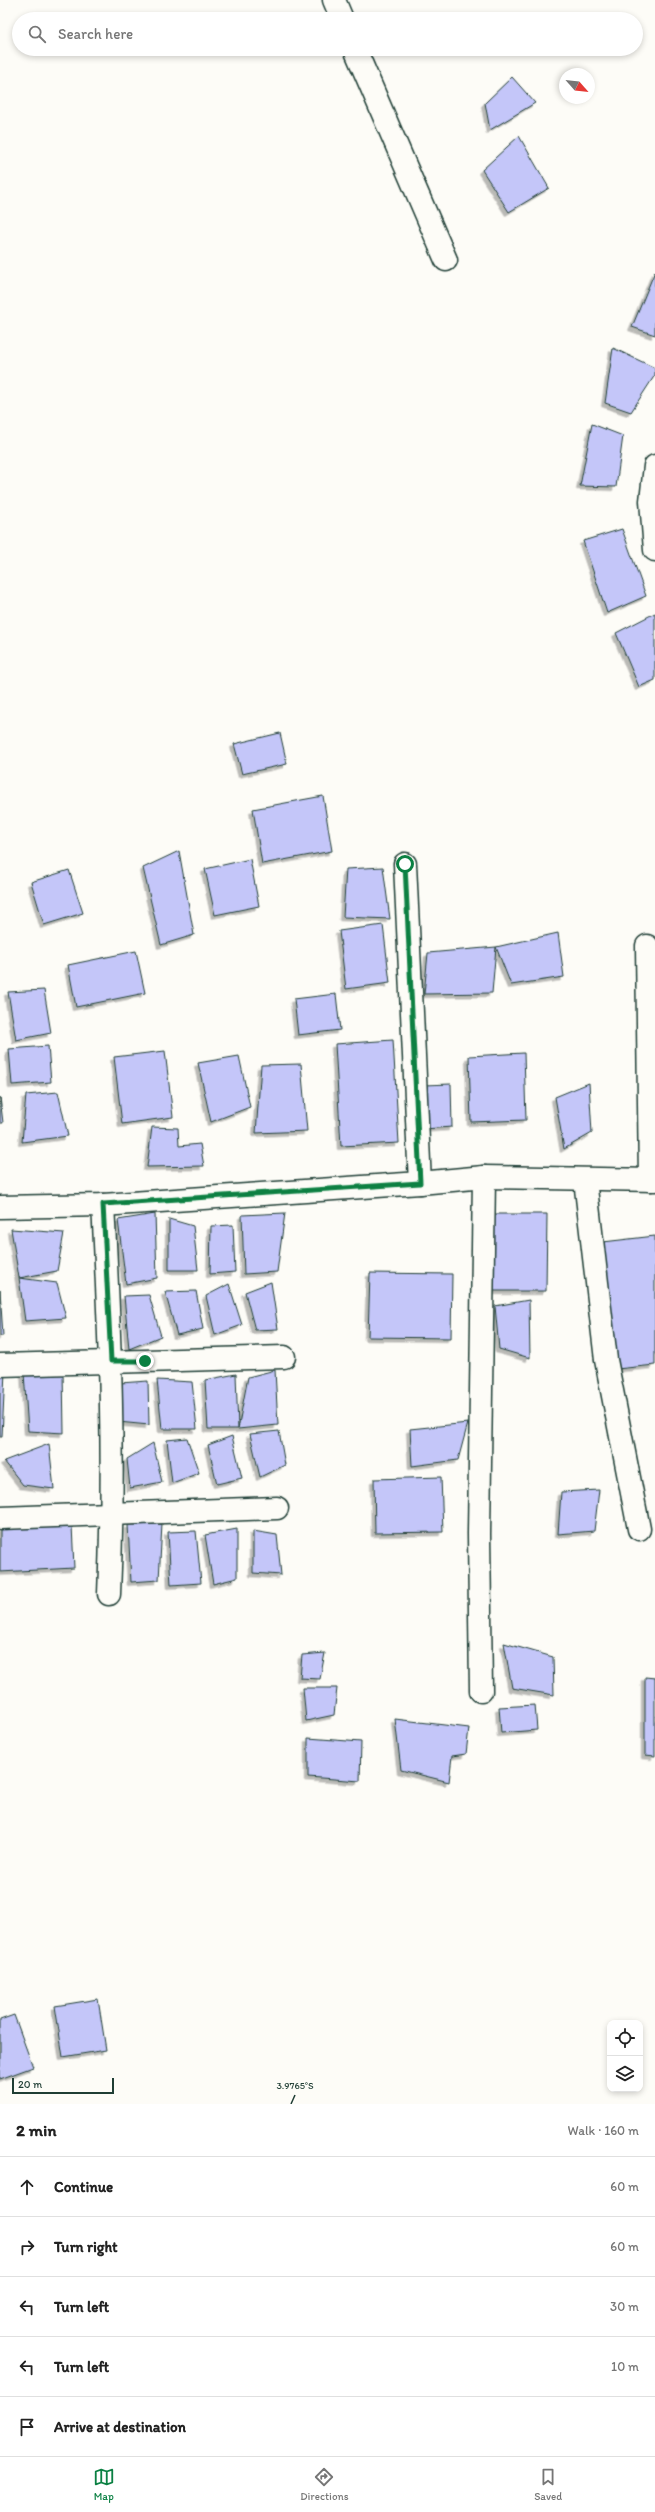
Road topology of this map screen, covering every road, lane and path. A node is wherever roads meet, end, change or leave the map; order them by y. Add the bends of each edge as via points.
1 (334, 0) edge
2 (339, 12) edge
3 (358, 56) edge
4 (446, 260) dead end
5 (655, 466) edge
6 (655, 550) edge
7 (405, 864) dead end
8 (647, 946) dead end
9 (484, 1177) junction
10 (585, 1180) junction
11 (653, 1180) edge
12 (420, 1183) junction
13 (103, 1204) junction
14 (0, 1207) edge
15 (284, 1357) dead end
16 (111, 1361) junction
17 (0, 1365) edge
18 (277, 1508) dead end
19 (113, 1514) junction
20 (0, 1518) edge
21 (639, 1529) dead end
22 (109, 1594) dead end
23 (482, 1691) dead end

1 - 2 street
3 - 4 street
5 - 6 street via 651,501
7 - 12 street
8 - 11 street
9 - 10 street
9 - 12 street
9 - 23 street via 479,1534
10 - 11 street
10 - 21 street via 606,1360
12 - 13 street
13 - 14 street
13 - 16 street
15 - 16 street
16 - 17 street
16 - 19 street
18 - 19 street
19 - 20 street
19 - 22 street

